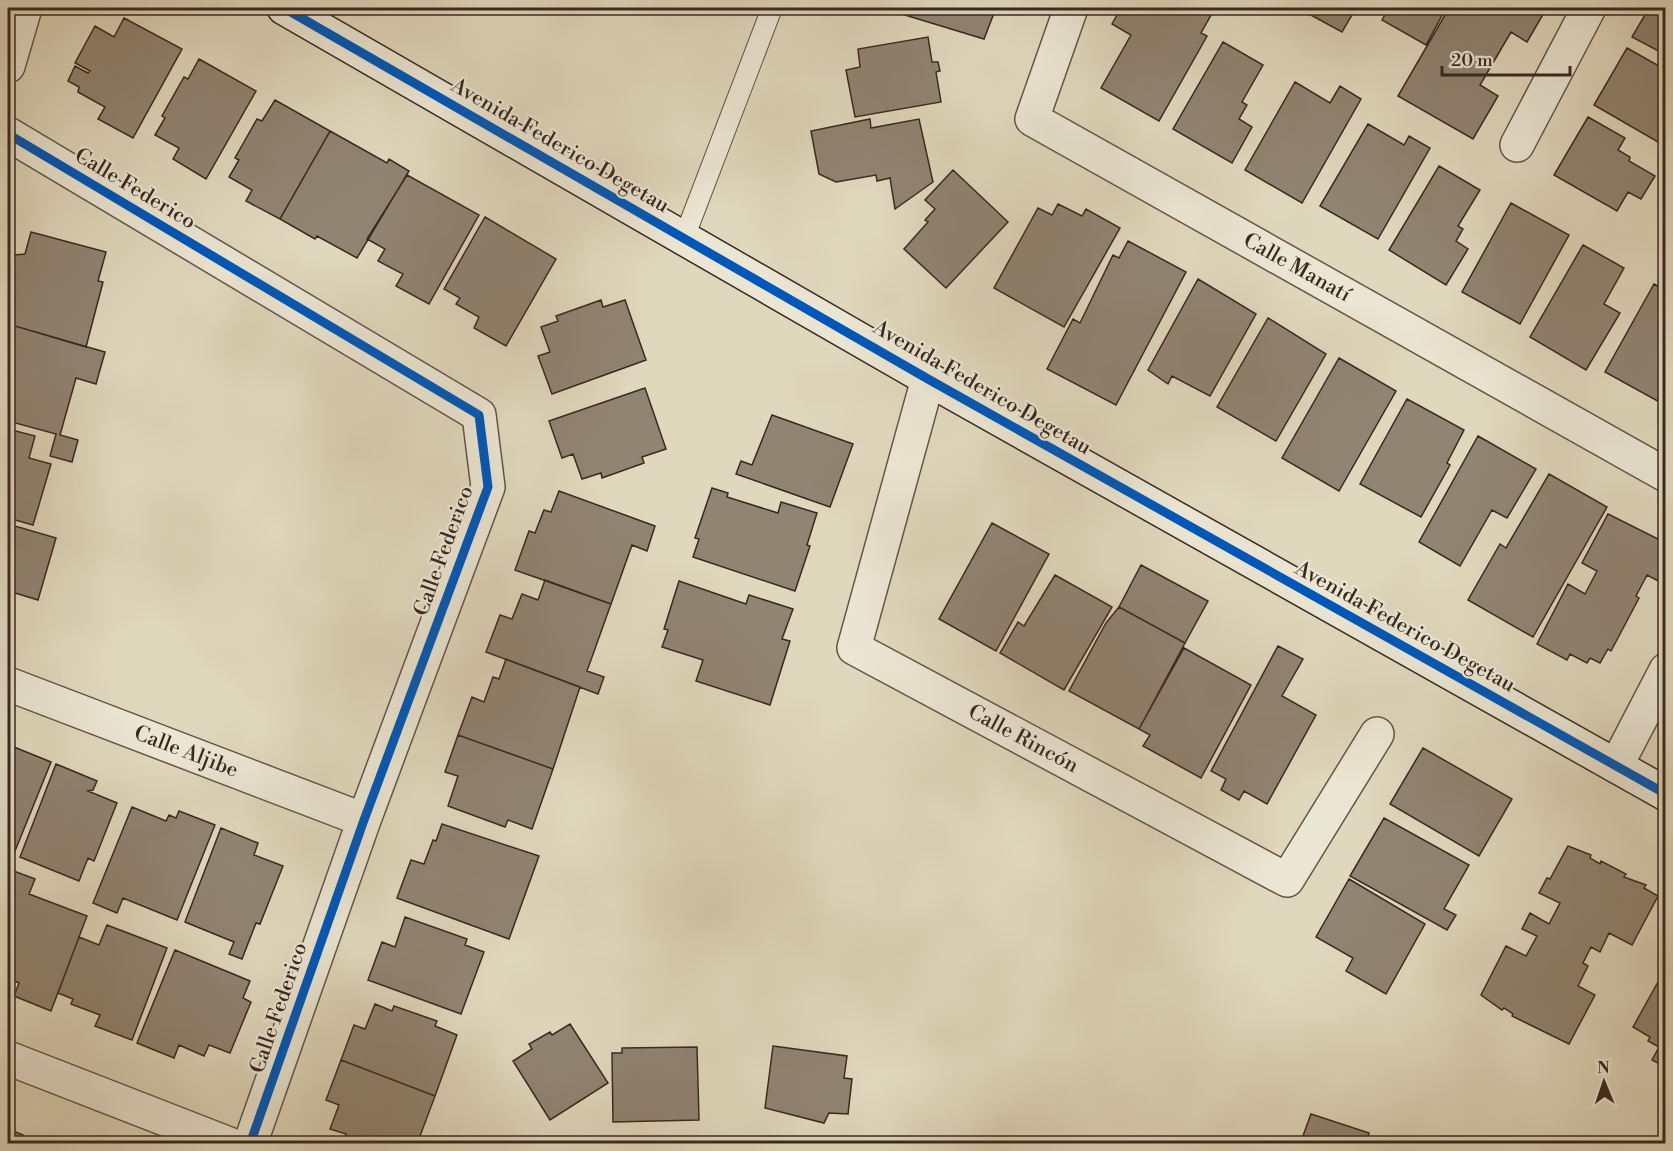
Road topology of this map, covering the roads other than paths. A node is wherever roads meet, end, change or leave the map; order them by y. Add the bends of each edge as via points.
1 (25, 8) edge
2 (284, 8) edge
3 (772, 8) edge
4 (1071, 8) edge
5 (1588, 8) edge
6 (8, 66) edge
7 (8, 134) edge
8 (1517, 145) dead end
9 (684, 238) junction
10 (928, 379) junction
11 (1665, 475) edge
12 (1665, 670) edge
13 (8, 684) edge
14 (1377, 734) dead end
15 (1616, 766) junction
16 (1665, 794) edge
17 (364, 820) junction
18 (8, 1058) edge
19 (229, 1143) edge
20 (250, 1143) edge

1 - 6 street
2 - 9 street, Avenida Federico Degetau
3 - 9 lane
4 - 11 street, Calle Manatí via 1032,119
5 - 8 street
7 - 17 street, Calle Federico via 479,415 488,487
9 - 10 street, Avenida Federico Degetau
10 - 14 street, Calle Rincón via 854,648 1287,879
10 - 15 street, Avenida Federico Degetau
12 - 15 street
13 - 17 street, Calle Aljibe
15 - 16 street, Avenida Federico Degetau
17 - 20 street, Calle Federico
18 - 19 street

